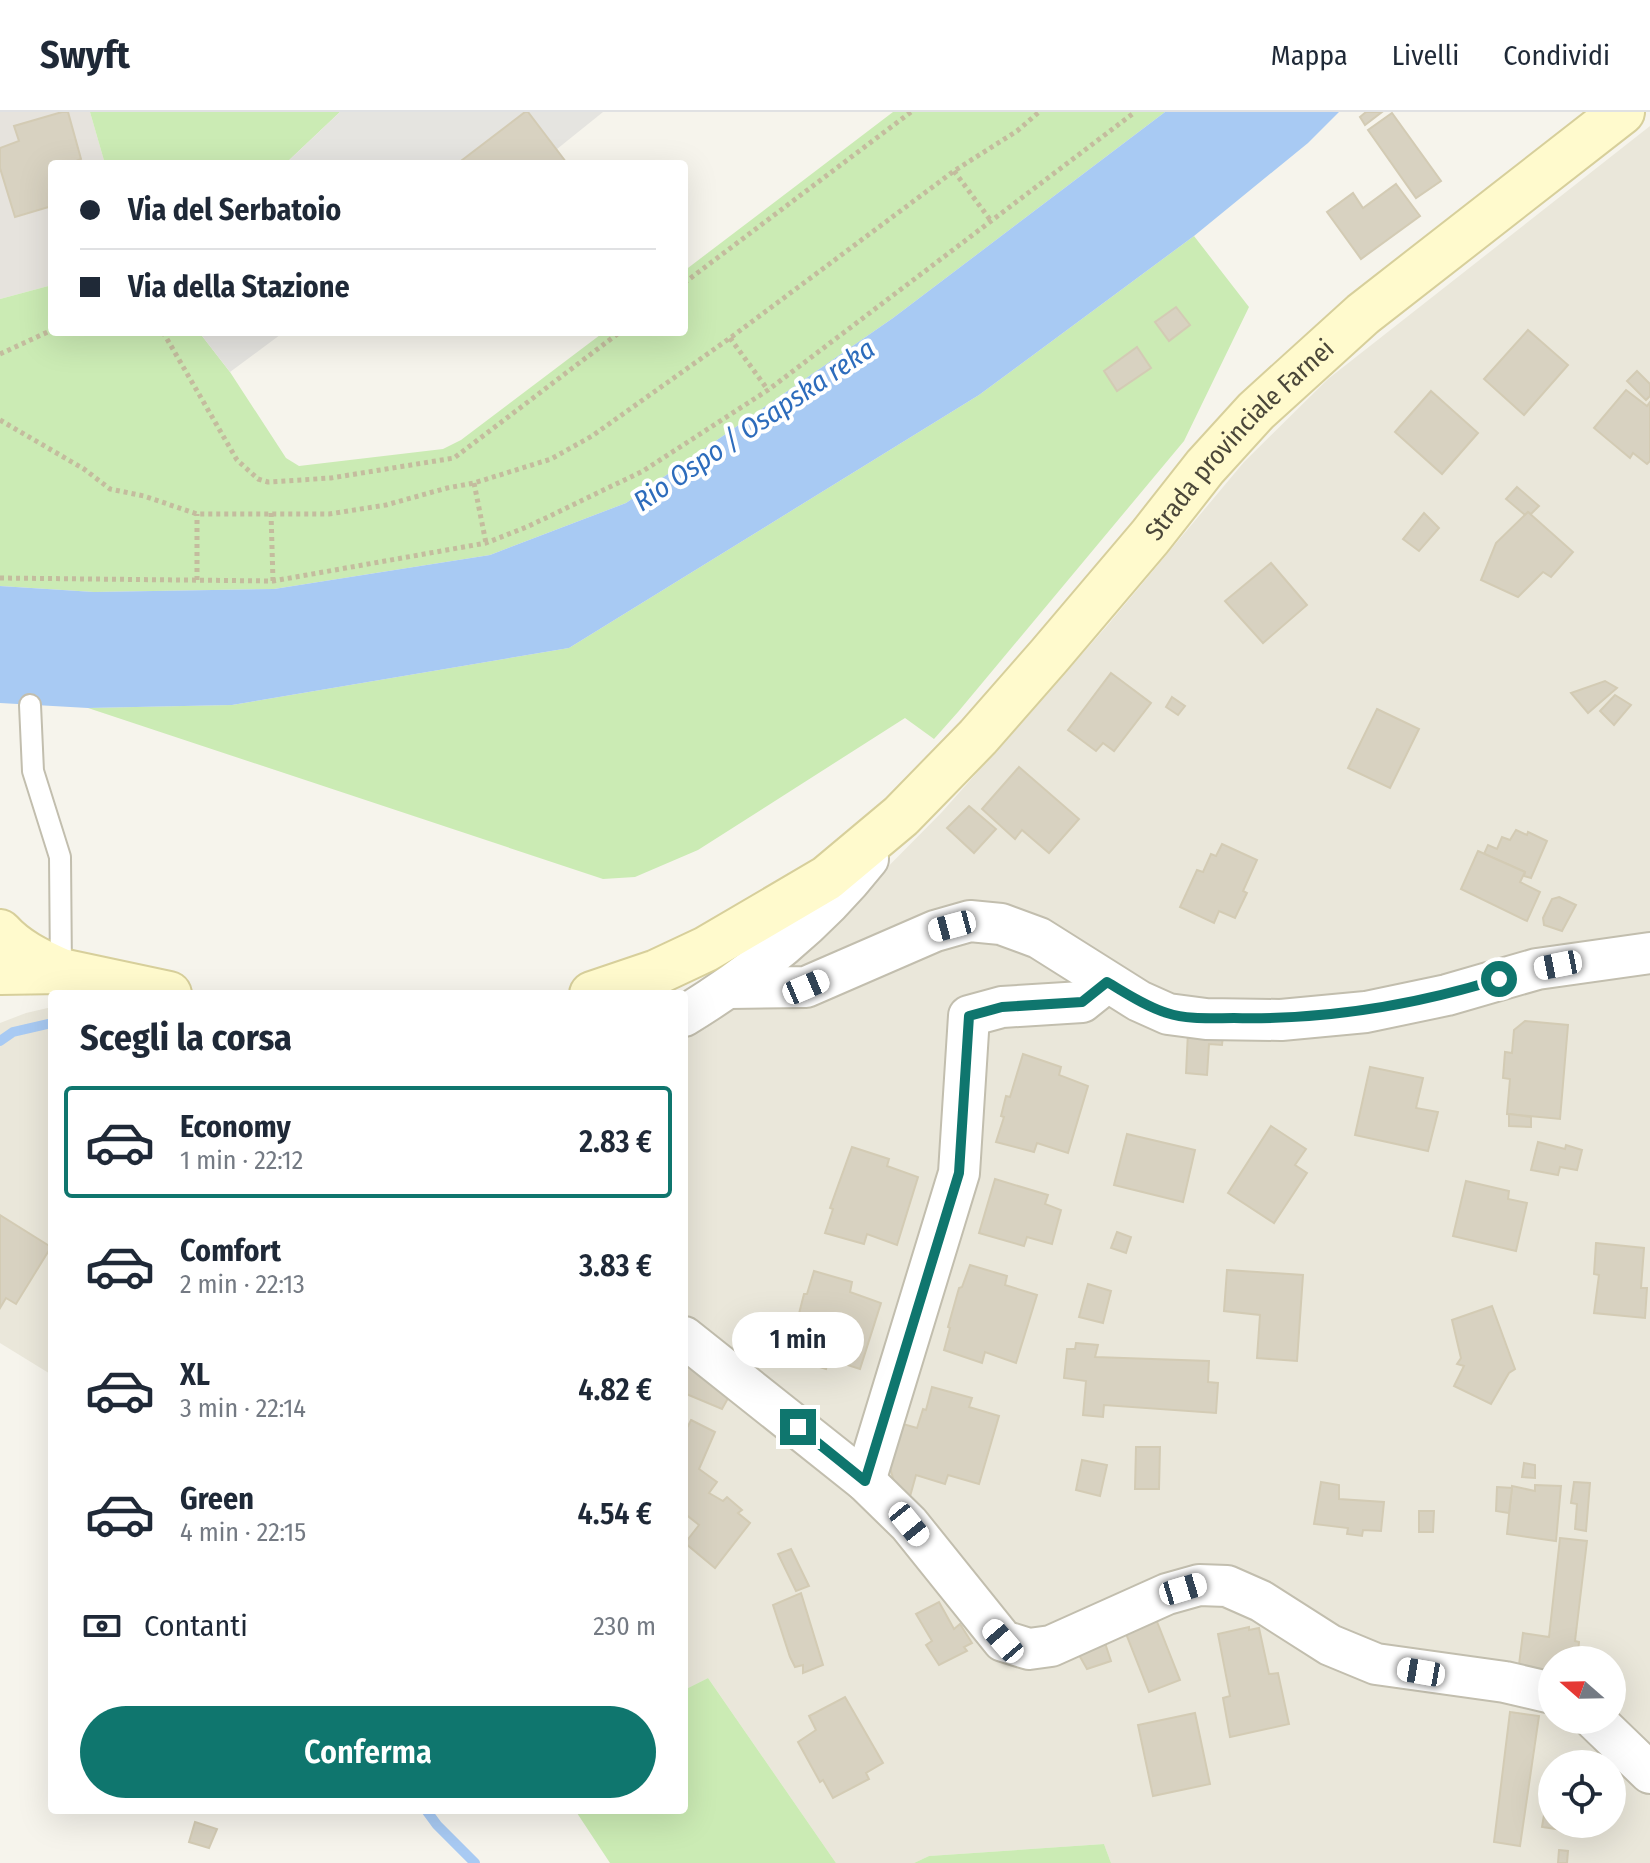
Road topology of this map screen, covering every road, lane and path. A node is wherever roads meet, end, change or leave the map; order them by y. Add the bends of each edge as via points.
1 (911, 112) edge
2 (1039, 112) edge
3 (1135, 112) edge
4 (1622, 112) edge
5 (954, 171) junction
6 (991, 221) junction
7 (688, 280) edge
8 (48, 332) edge
9 (165, 336) edge
10 (615, 336) edge
11 (730, 338) junction
12 (0, 354) edge
13 (768, 390) junction
14 (0, 420) edge
15 (474, 483) junction
16 (271, 513) junction
17 (197, 514) junction
18 (486, 543) junction
19 (0, 578) edge
20 (197, 580) junction
21 (273, 581) junction
22 (30, 705) dead end
23 (901, 816) junction
24 (0, 932) edge
25 (1650, 953) edge
26 (61, 971) junction
27 (0, 972) edge
28 (1107, 982) junction
29 (729, 988) junction
30 (150, 990) edge
31 (604, 990) edge
32 (688, 1014) edge
33 (688, 1340) edge
34 (865, 1481) junction
35 (1538, 1690) edge
36 (1610, 1734) edge
37 (1650, 1773) edge

1 - 7 path
2 - 5 path
3 - 6 path
4 - 23 main road, Strada provinciale Farnei via 1363,314 1256,411 978,737
5 - 6 path
5 - 11 path
6 - 13 path
8 - 12 path
9 - 10 path via 237,460 268,482 331,478 454,458
11 - 13 path
11 - 15 path via 592,436 551,459
13 - 18 path via 643,471
14 - 17 path via 110,489
15 - 16 path via 329,514
15 - 18 path
16 - 17 path
16 - 21 path
17 - 20 path
18 - 21 path
19 - 20 path
20 - 21 path
22 - 26 lane via 33,771 60,857
23 - 29 street, Strada provinciale Farnei via 833,900 791,941
23 - 31 main road, Strada provinciale Farnei via 827,878 719,941 657,972
24 - 26 main road
25 - 28 street via 1537,969 1366,1012 1281,1020 1168,1014
26 - 27 main road
26 - 30 main road
28 - 29 street via 1039,938 1001,924 970,921 806,987
28 - 34 street via 1082,1002 1002,1007 969,1016 959,1173
29 - 32 street, Strada provinciale Farnei
33 - 34 street
34 - 35 street via 909,1524 1003,1641 1029,1649 1051,1646 1167,1594 1199,1585 1227,1586 1330,1645 1376,1664
36 - 37 street

